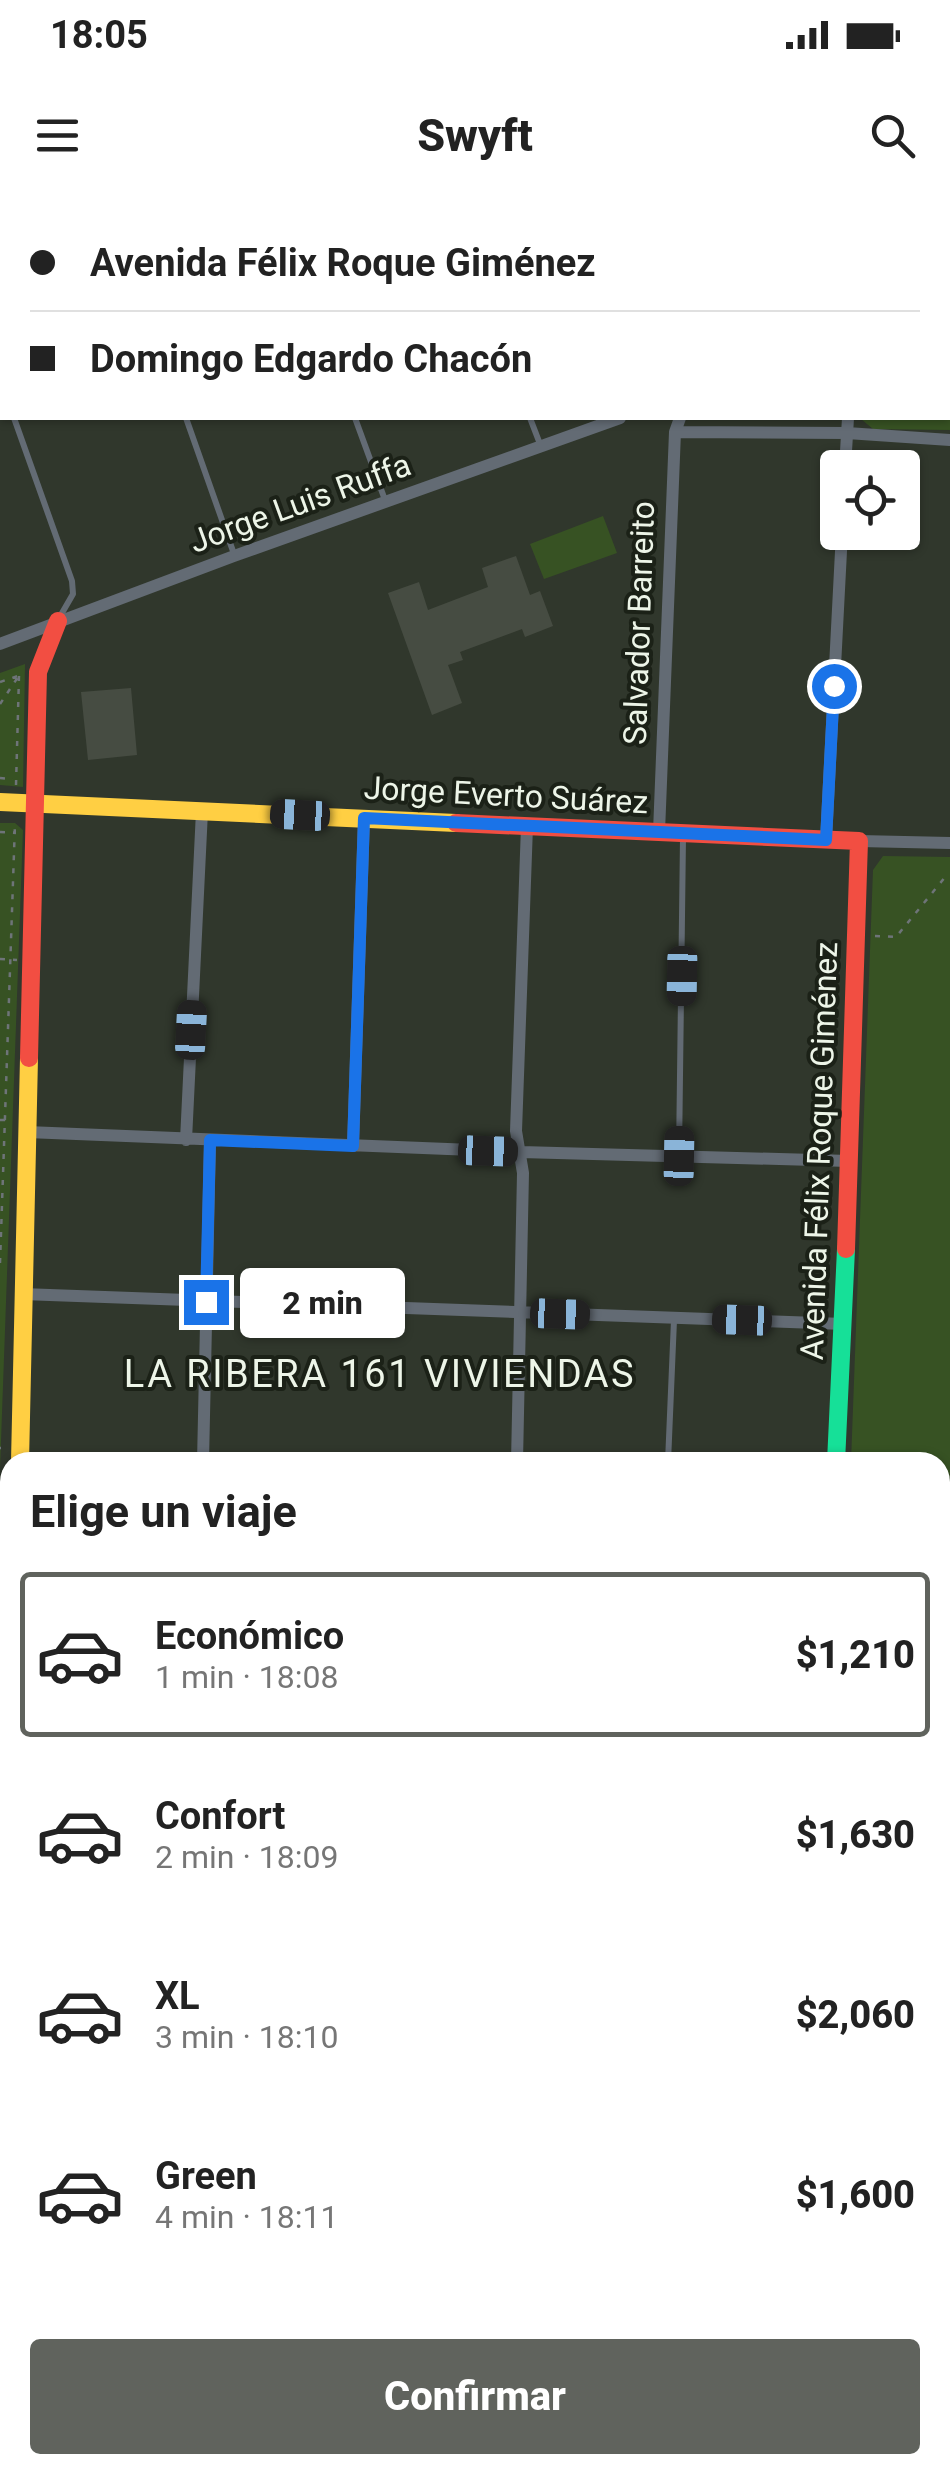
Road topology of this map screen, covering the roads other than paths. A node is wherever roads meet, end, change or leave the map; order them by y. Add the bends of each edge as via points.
1 (15, 420) edge
2 (187, 420) edge
3 (357, 420) edge
4 (531, 420) edge
5 (614, 420) edge
6 (679, 420) edge
7 (848, 420) edge
8 (674, 432) junction
9 (847, 433) junction
10 (950, 440) edge
11 (540, 444) junction
12 (847, 450) edge
13 (386, 502) junction
14 (841, 550) edge
15 (234, 556) junction
16 (58, 621) junction
17 (0, 644) edge
18 (0, 802) edge
19 (38, 803) junction
20 (202, 811) junction
21 (364, 818) junction
22 (527, 826) junction
23 (658, 832) junction
24 (684, 833) junction
25 (826, 840) junction
26 (859, 841) junction
27 (950, 843) edge
28 (20, 1126) junction
29 (186, 1140) junction
30 (210, 1140) junction
31 (353, 1146) junction
32 (521, 1152) junction
33 (679, 1156) junction
34 (849, 1161) junction
35 (22, 1294) junction
36 (206, 1302) junction
37 (522, 1313) junction
38 (674, 1318) junction
39 (844, 1324) junction
40 (20, 1452) edge
41 (202, 1452) edge
42 (516, 1452) edge
43 (668, 1452) edge
44 (837, 1452) edge

1 - 16 lane via 72,581 73,594
2 - 15 lane
3 - 13 lane
4 - 11 lane
5 - 11 street, Jorge Luis Ruffa
6 - 8 street, Salvador Barreito
7 - 9 street
8 - 9 street
8 - 23 street, Salvador Barreito
9 - 10 street
9 - 12 street
11 - 13 street, Jorge Luis Ruffa
13 - 15 street, Jorge Luis Ruffa
14 - 25 street
15 - 16 street, Jorge Luis Ruffa
16 - 17 street, Jorge Luis Ruffa
16 - 19 street via 38,672
18 - 19 street, Jorge Everto Suárez
19 - 20 street, Jorge Everto Suárez
19 - 28 street
20 - 21 street, Jorge Everto Suárez
20 - 29 street
21 - 22 street, Jorge Everto Suárez
21 - 31 street
22 - 23 street, Jorge Everto Suárez
22 - 32 street via 516,1131
23 - 24 street, Jorge Everto Suárez
24 - 25 street, Jorge Everto Suárez
24 - 33 lane
25 - 26 street, Jorge Everto Suárez
26 - 27 street, Jorge Everto Suárez
26 - 34 street, Avenida Félix Roque Giménez
28 - 29 street
28 - 35 street
29 - 30 street
30 - 31 street
30 - 36 street
31 - 32 street
32 - 33 street
32 - 37 street
33 - 34 street
34 - 39 street, Avenida Félix Roque Giménez
35 - 36 street
35 - 40 street
36 - 37 street
36 - 41 street
37 - 38 street
37 - 42 street
38 - 39 street
38 - 43 lane
39 - 44 street, Avenida Félix Roque Giménez

